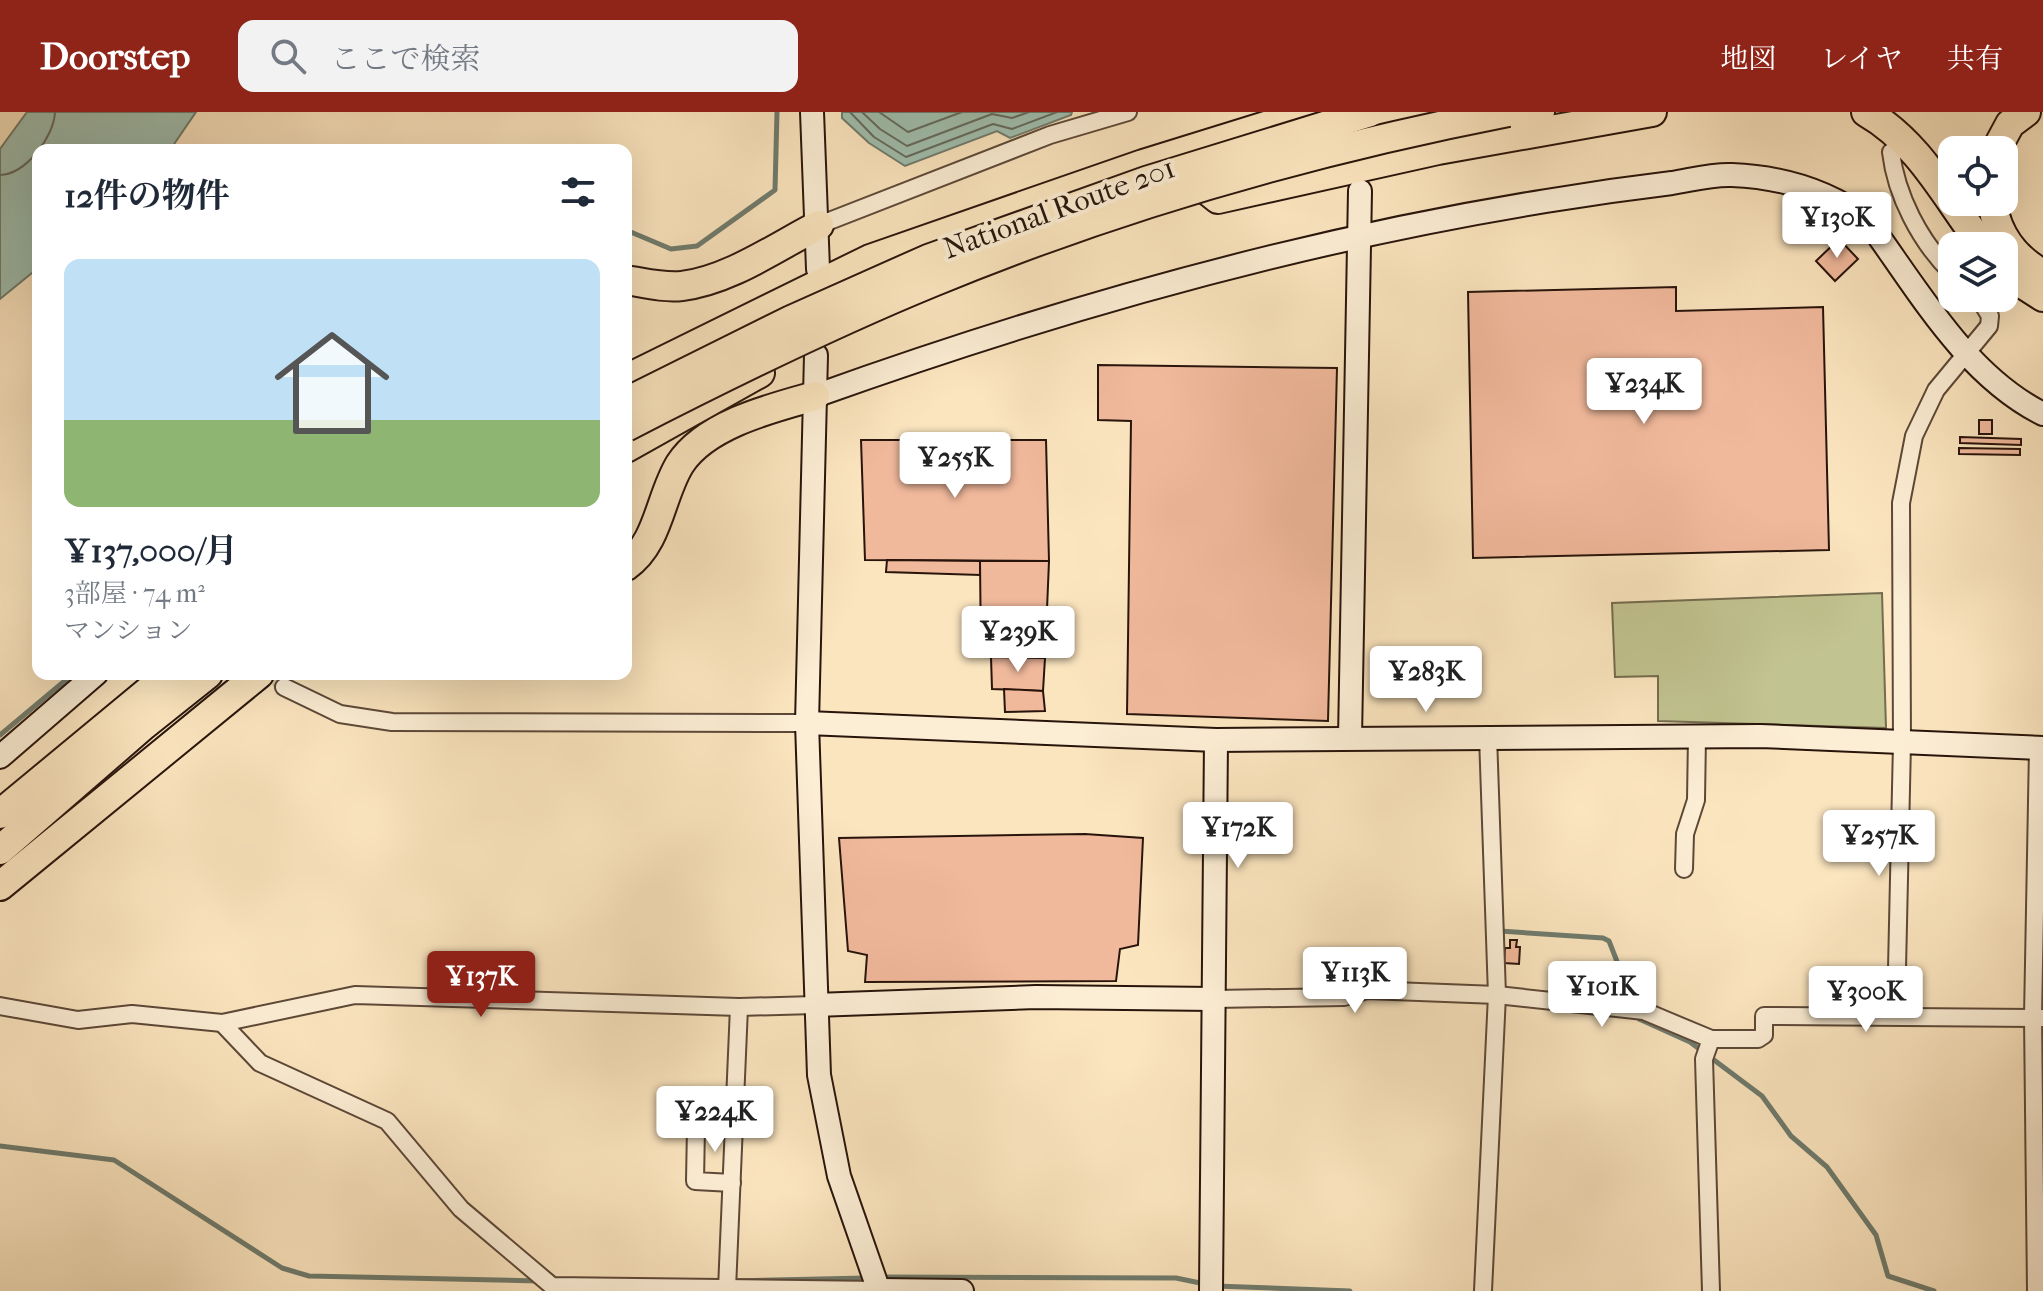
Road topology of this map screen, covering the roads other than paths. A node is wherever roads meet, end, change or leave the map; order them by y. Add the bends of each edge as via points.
1 (812, 112) edge
2 (1128, 112) edge
3 (1311, 112) edge
4 (1370, 112) edge
5 (1508, 112) edge
6 (1540, 112) edge
7 (1652, 112) edge
8 (1866, 112) edge
9 (2026, 112) edge
10 (2004, 136) edge
11 (1891, 152) dead end
12 (1208, 191) junction
13 (1360, 191) dead end
14 (1996, 216) edge
15 (819, 225) junction
16 (1973, 232) edge
17 (1357, 236) junction
18 (1938, 259) edge
19 (818, 269) dead end
20 (2043, 274) edge
21 (632, 281) edge
22 (2018, 281) edge
23 (2043, 297) edge
24 (1988, 312) edge
25 (1965, 353) junction
26 (806, 354) junction
27 (632, 376) edge
28 (815, 396) junction
29 (632, 399) edge
30 (2043, 414) edge
31 (632, 424) edge
32 (632, 435) edge
33 (632, 445) edge
34 (632, 561) edge
35 (89, 680) edge
36 (162, 680) edge
37 (200, 680) edge
38 (233, 680) edge
39 (251, 680) edge
40 (278, 681) edge
41 (807, 723) junction
42 (188, 729) junction
43 (1488, 736) junction
44 (1697, 736) junction
45 (1350, 738) junction
46 (1216, 740) junction
47 (1902, 743) junction
48 (2040, 748) edge
49 (0, 757) edge
50 (0, 814) edge
51 (0, 850) edge
52 (1684, 869) dead end
53 (0, 876) edge
54 (0, 886) edge
55 (1497, 995) junction
56 (1214, 999) junction
57 (815, 1005) junction
58 (0, 1006) edge
59 (739, 1007) junction
60 (1896, 1014) junction
61 (2038, 1017) edge
62 (222, 1023) junction
63 (1711, 1039) junction
64 (696, 1127) dead end
65 (732, 1183) junction
66 (717, 1290) edge
67 (879, 1290) edge
68 (962, 1291) edge
69 (1211, 1291) edge
70 (1483, 1291) edge
71 (1711, 1291) edge
72 (2036, 1291) edge

1 - 15 street
2 - 15 street via 1050,135
3 - 27 highway, National Route 201 via 870,259
4 - 29 highway, bridge via 1146,181 956,249 803,315
5 - 31 highway, bridge via 1350,148 1089,223 854,315
6 - 12 highway, National Route 201
7 - 12 highway via 1438,150 1218,199
8 - 16 highway via 1912,145
9 - 10 highway
11 - 18 street via 1895,186
12 - 26 highway, National Route 201 via 1026,253 871,314
13 - 17 street
14 - 20 highway via 2003,240
15 - 19 street
15 - 21 highway via 706,280 682,286
17 - 25 street via 1729,175 1781,180 1846,203 1867,220
17 - 28 street via 1067,312
17 - 45 street
22 - 23 highway
24 - 25 street via 1989,326
25 - 30 street via 2019,402
25 - 47 street via 1936,390 1914,436 1901,503
26 - 28 street
26 - 32 highway, National Route 201
26 - 33 highway
28 - 34 highway via 704,440 680,464 642,552
28 - 41 street
35 - 49 street
36 - 50 highway
37 - 51 highway
38 - 53 highway
39 - 42 highway
40 - 41 street via 340,714 392,722
40 - 42 highway
41 - 46 street
41 - 57 street
42 - 54 highway
43 - 44 street
43 - 45 street
43 - 55 street
44 - 47 street
44 - 52 street via 1696,800 1685,834
45 - 46 street
46 - 56 street
47 - 48 street
47 - 60 street
48 - 61 street
55 - 56 street via 1367,990 1344,997
55 - 63 street via 1644,1011
55 - 70 street
56 - 57 street via 1036,997
56 - 69 street
57 - 59 street
57 - 67 street via 827,1127 860,1246
58 - 62 street via 78,1020 132,1014
59 - 62 street via 355,995
59 - 65 street
60 - 61 street
60 - 63 street via 1764,1016 1764,1035 1758,1039
61 - 72 street
62 - 66 street via 260,1063 387,1121 461,1209 552,1286
63 - 71 street via 1704,1059
64 - 65 street via 695,1181
65 - 66 street
66 - 67 street
67 - 68 street

